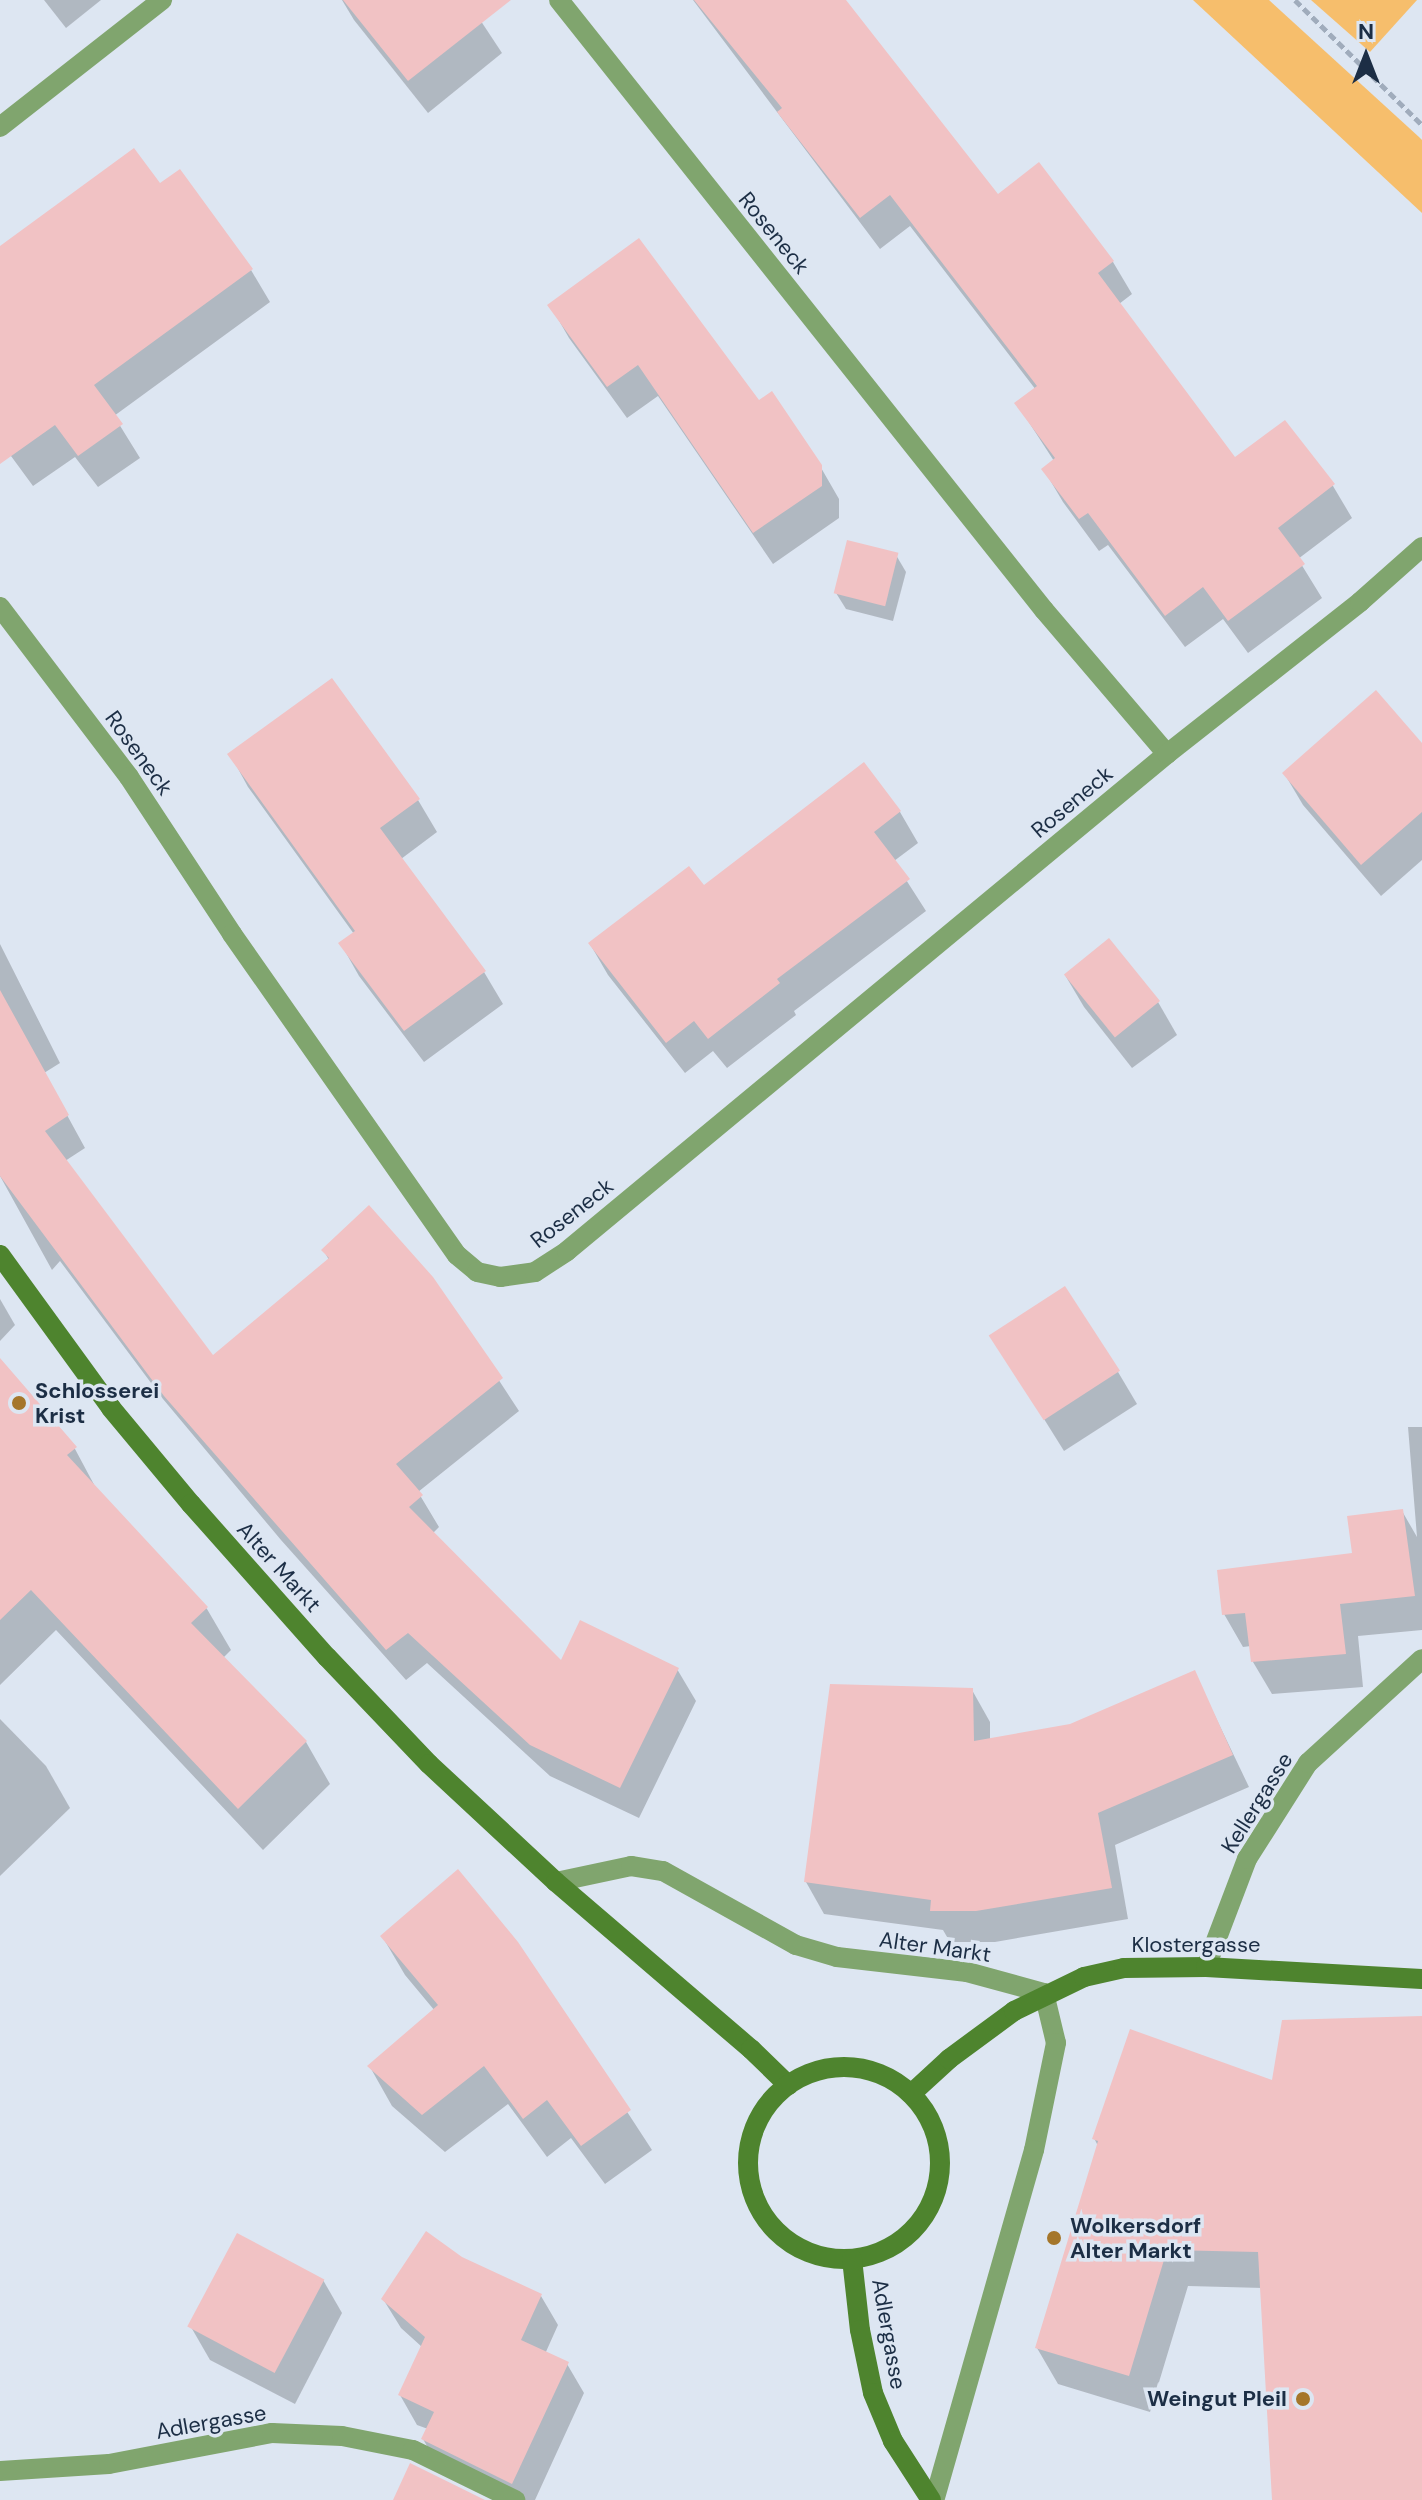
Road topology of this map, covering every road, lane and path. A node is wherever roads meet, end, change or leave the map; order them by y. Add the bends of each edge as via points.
1 (162, 0) edge
2 (559, 0) edge
3 (1295, 0) edge
4 (1422, 125) edge
5 (0, 127) edge
6 (1422, 547) edge
7 (0, 607) edge
8 (1167, 754) junction
9 (0, 1255) edge
10 (1422, 1659) edge
11 (556, 1882) junction
12 (1206, 1967) junction
13 (1422, 1979) edge
14 (1044, 1993) junction
15 (788, 2085) junction
16 (911, 2094) junction
17 (852, 2259) junction
18 (0, 2471) edge
19 (515, 2500) edge
20 (933, 2500) edge

1 - 5 street
2 - 8 street, Roseneck via 1044,610
3 - 4 path
6 - 8 street, Roseneck
7 - 8 street, Roseneck via 129,777 457,1255 477,1272 500,1277 535,1272 567,1251
9 - 11 main road, Alter Markt via 111,1408 191,1504 429,1764
10 - 12 street, Kellergasse via 1308,1763 1247,1859
11 - 14 street, Alter Markt via 631,1866 663,1871 796,1945 837,1957 967,1972
11 - 15 main road, Alter Markt
12 - 13 main road, Klostergasse
12 - 14 main road, Klostergasse via 1124,1968
14 - 16 main road, Klostergasse via 960,2051
14 - 20 street via 1056,2043 1034,2150
15 - 16 main road via 837,2067 889,2077
15 - 17 main road via 756,2123 748,2173 754,2197 766,2219 804,2250
16 - 17 main road via 928,2115 938,2141 941,2168 935,2195 922,2220 903,2239 879,2253
17 - 20 main road, Adlergasse via 873,2393 893,2441
18 - 19 street, Adlergasse via 109,2464 272,2433 342,2436 413,2450

